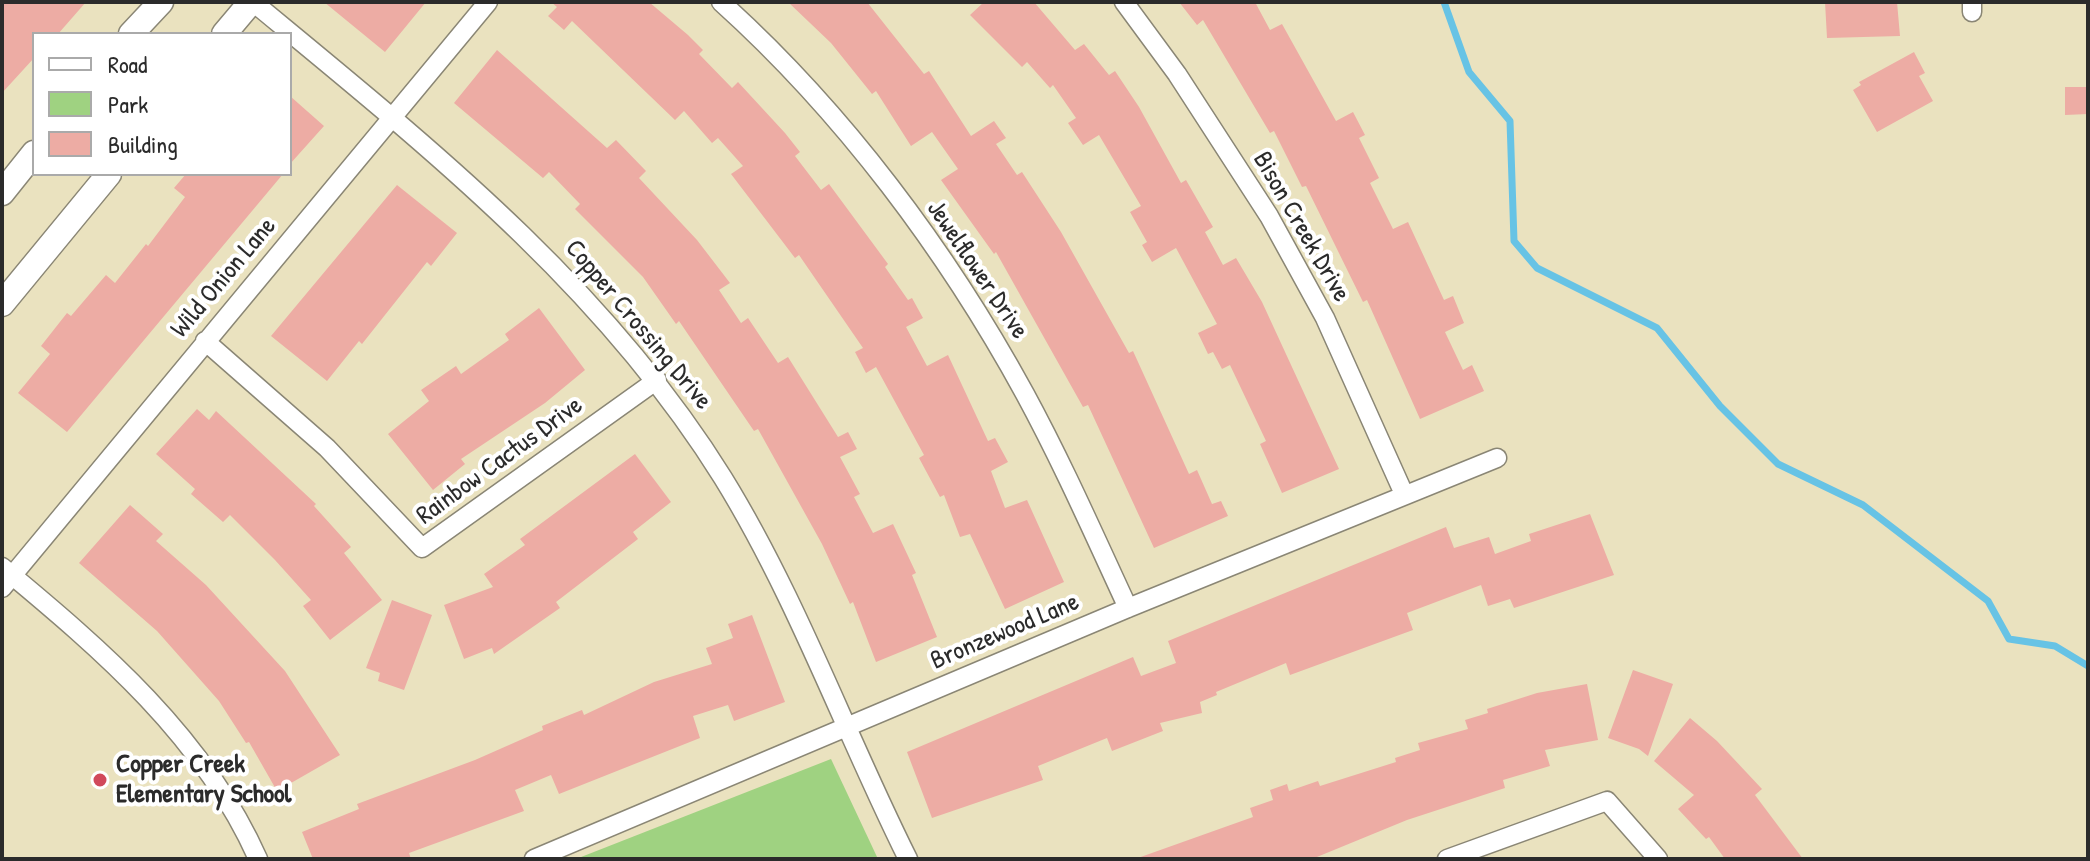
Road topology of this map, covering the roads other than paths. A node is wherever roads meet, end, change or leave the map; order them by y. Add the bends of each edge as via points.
1 (161, 2) edge
2 (252, 2) edge
3 (488, 2) edge
4 (721, 2) edge
5 (1124, 2) edge
6 (133, 32) edge
7 (226, 32) edge
8 (288, 32) edge
9 (292, 35) edge
10 (393, 118) junction
11 (32, 156) edge
12 (107, 176) edge
13 (2, 193) edge
14 (2, 304) edge
15 (205, 341) junction
16 (657, 380) junction
17 (1497, 458) dead end
18 (1404, 494) junction
19 (6, 577) edge
20 (1128, 608) junction
21 (848, 727) junction
22 (258, 859) edge
23 (534, 859) edge
24 (908, 859) edge
25 (1447, 859) edge
26 (1658, 859) edge

1 - 6 street
2 - 7 street
2 - 8 street, Copper Crossing Drive
3 - 10 street, Wild Onion Lane
4 - 20 street, Jewelflower Drive via 814,98 956,279 1037,417
5 - 18 street, Bison Creek Drive via 1269,216 1325,318
9 - 10 street, Copper Crossing Drive
10 - 15 street, Wild Onion Lane
10 - 16 street, Copper Crossing Drive via 536,244
11 - 13 street
12 - 14 street
15 - 16 street, Rainbow Cactus Drive via 327,448 422,548
15 - 19 street, Wild Onion Lane
16 - 21 street, Copper Crossing Drive via 753,529
17 - 18 street, Bronzewood Lane
18 - 20 street, Bronzewood Lane
19 - 22 street via 119,667 164,715 222,795
20 - 21 street, Bronzewood Lane
21 - 23 street, Bronzewood Lane
21 - 24 street, Copper Crossing Drive
25 - 26 street via 1607,801

